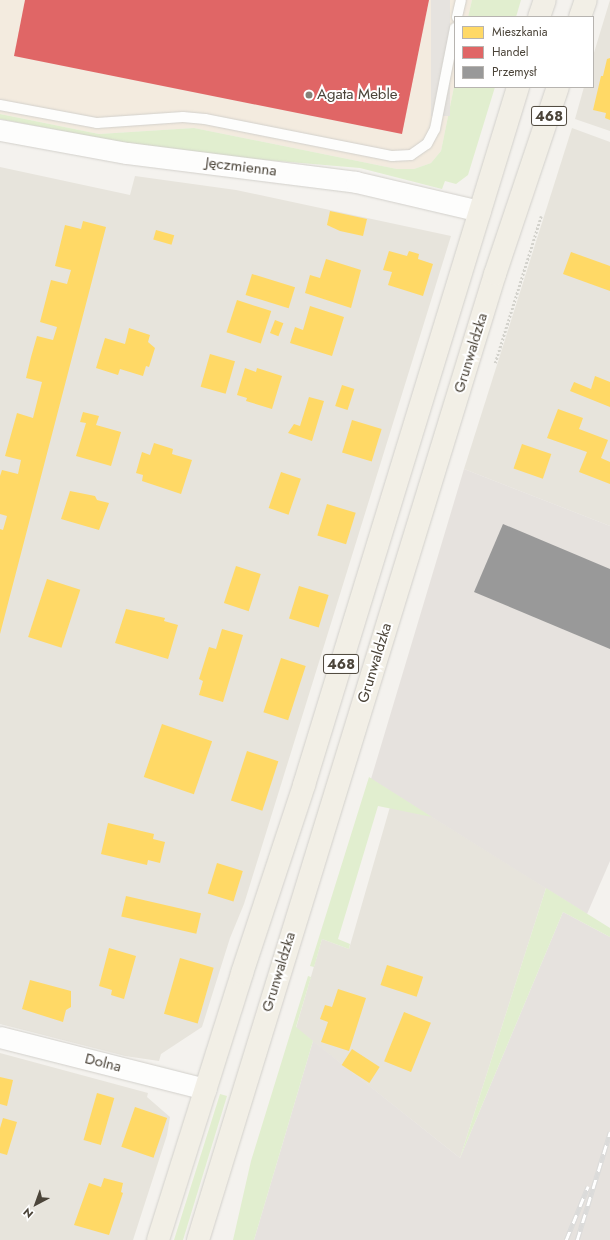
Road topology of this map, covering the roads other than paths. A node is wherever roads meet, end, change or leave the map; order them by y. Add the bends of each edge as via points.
1 (461, 0) edge
2 (545, 0) edge
3 (586, 0) edge
4 (457, 16) edge
5 (540, 16) edge
6 (580, 16) edge
7 (454, 33) edge
8 (518, 88) edge
9 (558, 88) edge
10 (0, 105) edge
11 (0, 130) edge
12 (480, 212) junction
13 (0, 1037) edge
14 (206, 1089) junction
15 (158, 1240) edge
16 (198, 1240) edge

1 - 4 lane
2 - 5 main road
3 - 6 main road
7 - 10 lane via 435,129 428,144 411,155 392,156 205,119 183,117 97,123
8 - 12 main road, 468
9 - 16 main road, Grunwaldzka / 468 via 484,310
11 - 12 street, Jęczmienna via 126,153 356,182
12 - 14 main road, 468 via 304,784
13 - 14 street, Dolna
14 - 15 main road, 468

